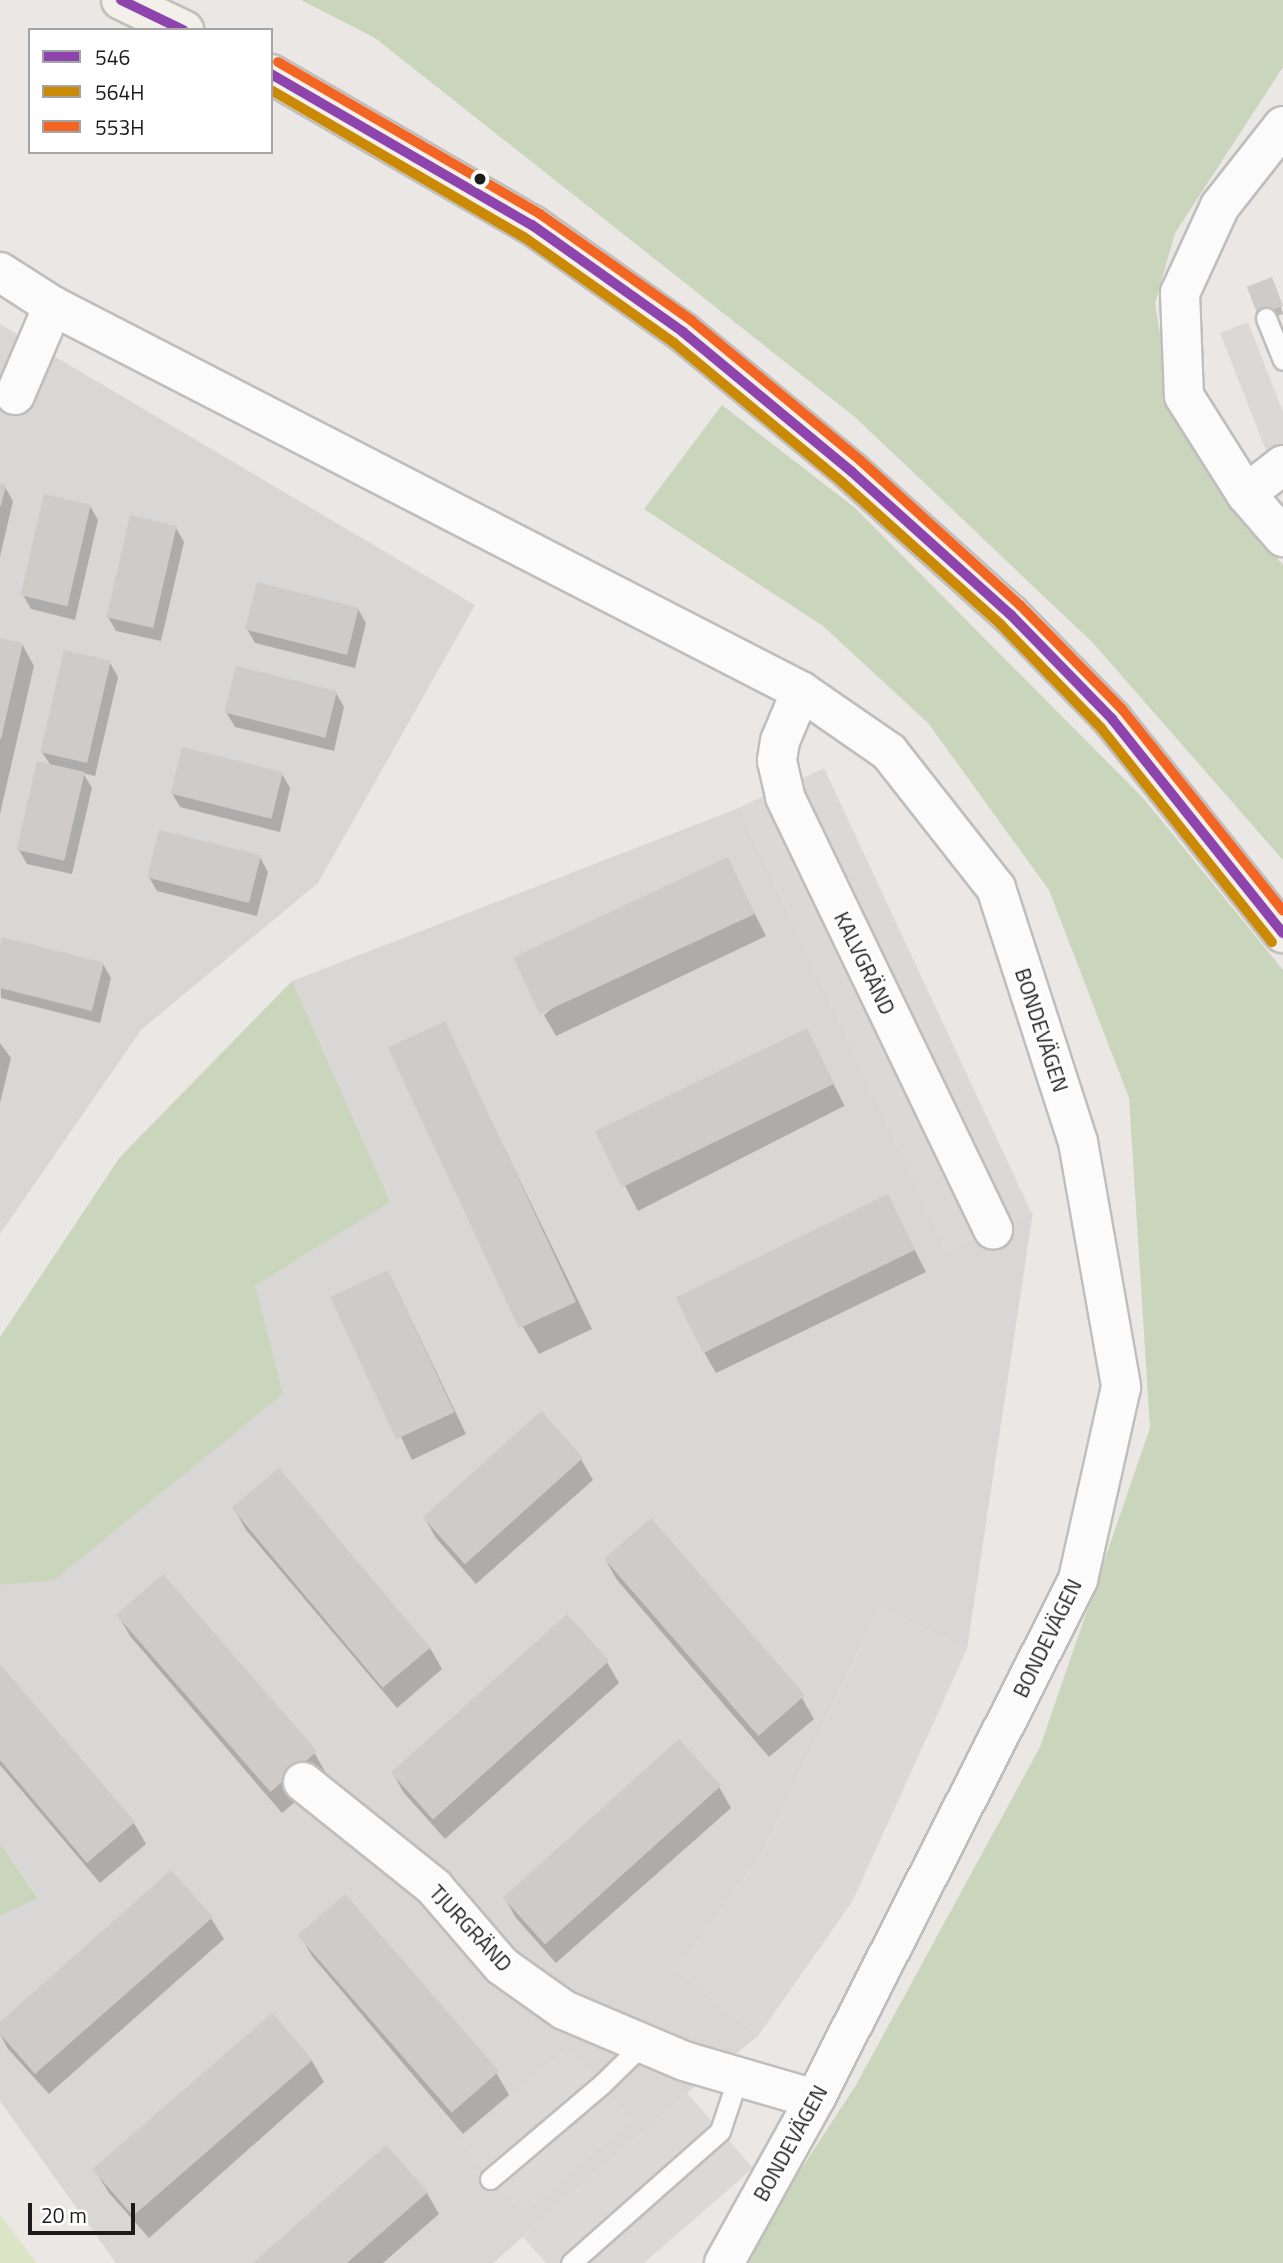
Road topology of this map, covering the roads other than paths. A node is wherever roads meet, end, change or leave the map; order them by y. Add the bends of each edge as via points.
1 (121, 0) edge
2 (180, 28) edge
3 (273, 75) edge
4 (1283, 126) edge
5 (0, 272) edge
6 (53, 306) junction
7 (1266, 318) dead end
8 (1283, 360) edge
9 (13, 379) edge
10 (1283, 465) edge
11 (1246, 494) junction
12 (1283, 537) edge
13 (801, 691) junction
14 (1164, 783) junction
15 (1283, 907) edge
16 (1283, 933) edge
17 (993, 1230) dead end
18 (303, 1782) dead end
19 (643, 2044) junction
20 (738, 2077) junction
21 (815, 2099) junction
22 (490, 2179) dead end
23 (571, 2263) edge
24 (724, 2263) edge

1 - 2 main road
3 - 14 main road via 532,225 683,332 852,472 1011,615 1112,719
4 - 11 street via 1220,206 1180,293 1184,396
5 - 6 street, BONDEVÄGEN
6 - 9 street
6 - 13 street, BONDEVÄGEN
7 - 8 lane
10 - 11 street
11 - 12 street
13 - 17 street, KALVGRÄND via 780,741 777,761 785,797
13 - 21 street, BONDEVÄGEN via 889,752 996,888 1078,1142 1121,1387 1078,1580
14 - 15 main road
14 - 16 main road
18 - 19 street, TJURGRÄND via 433,1886 502,1966 564,2010
19 - 20 street, TJURGRÄND
19 - 22 lane
20 - 21 street, TJURGRÄND
20 - 23 lane via 720,2131
21 - 24 street, BONDEVÄGEN

